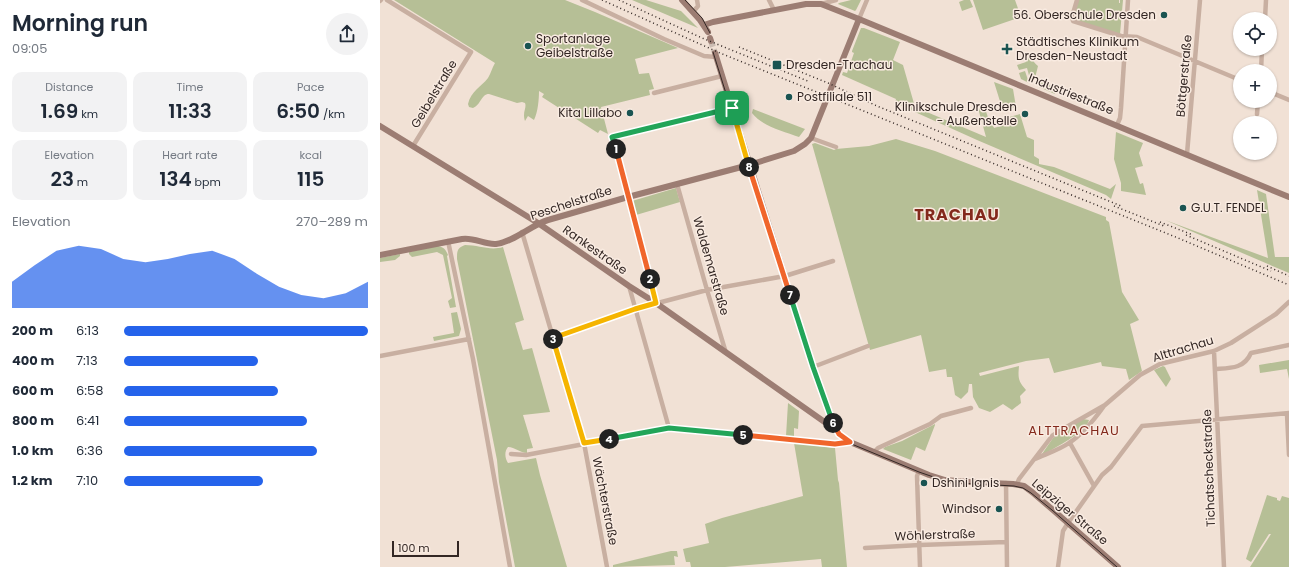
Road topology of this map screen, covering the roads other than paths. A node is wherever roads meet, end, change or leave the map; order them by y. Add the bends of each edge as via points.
1 (387, 0) edge
2 (582, 0) edge
3 (682, 0) edge
4 (697, 0) edge
5 (769, 0) edge
6 (836, 0) edge
7 (867, 0) edge
8 (1077, 0) edge
9 (1128, 0) edge
10 (1200, 0) edge
11 (1266, 0) edge
12 (821, 4) junction
13 (774, 10) junction
14 (693, 12) junction
15 (1265, 12) edge
16 (859, 19) junction
17 (704, 25) junction
18 (1126, 36) junction
19 (710, 37) tunnel mouth
20 (715, 55) joint
21 (1195, 61) junction
22 (722, 76) junction
23 (1233, 77) edge
24 (654, 93) dead end
25 (1277, 95) edge
26 (1289, 100) edge
27 (732, 108) junction
28 (1257, 108) edge
29 (1257, 114) dead end
30 (1117, 125) junction
31 (380, 126) edge
32 (811, 138) junction
33 (414, 146) junction
34 (836, 147) dead end
35 (1187, 154) junction
36 (749, 165) junction
37 (677, 184) junction
38 (628, 197) junction
39 (1289, 197) edge
40 (538, 223) junction
41 (522, 232) junction
42 (448, 241) junction
43 (380, 255) edge
44 (833, 261) dead end
45 (784, 276) junction
46 (629, 286) junction
47 (707, 290) junction
48 (1289, 302) edge
49 (656, 303) junction
50 (635, 309) junction
51 (553, 338) junction
52 (468, 339) junction
53 (1289, 345) edge
54 (868, 346) dead end
55 (1214, 351) junction
56 (726, 353) junction
57 (380, 356) edge
58 (813, 367) junction
59 (1215, 369) junction
60 (1105, 405) junction
61 (972, 408) dead end
62 (1288, 414) edge
63 (1217, 420) junction
64 (833, 423) junction
65 (669, 428) junction
66 (850, 442) junction
67 (584, 443) junction
68 (1070, 443) junction
69 (874, 452) junction
70 (511, 454) dead end
71 (1289, 455) edge
72 (1034, 459) junction
73 (919, 471) junction
74 (1006, 484) junction
75 (1017, 484) junction
76 (1094, 486) junction
77 (1068, 523) junction
78 (1006, 542) junction
79 (920, 545) junction
80 (865, 548) dead end
81 (510, 567) edge
82 (607, 567) edge
83 (920, 567) edge
84 (1006, 567) edge
85 (1058, 567) edge
86 (1118, 567) edge
87 (1224, 567) edge

1 - 33 street, Geibelstraße via 471,52
2 - 20 street via 704,56
3 - 14 street
4 - 14 street via 698,6
5 - 13 street
6 - 12 street, Industriestraße
7 - 16 street
8 - 18 street via 1073,21
9 - 18 street
10 - 21 street, Böttgerstraße
11 - 15 street
12 - 13 street, Industriestraße
12 - 16 street, Industriestraße
13 - 17 street, Industriestraße
14 - 17 street
16 - 30 street, Industriestraße
16 - 32 street
17 - 19 street
18 - 21 street via 1137,37
18 - 30 street via 1120,118
20 - 22 street, Leipziger Straße
21 - 23 street
21 - 35 street, Böttgerstraße
22 - 24 street
22 - 27 street, Leipziger Straße
25 - 26 street
27 - 36 street, Leipziger Straße
27 - 38 street via 612,137
28 - 29 street
30 - 35 street, Industriestraße
31 - 33 street, Rankestraße
32 - 34 street
32 - 36 street, Peschelstraße via 794,151
33 - 40 street, Rankestraße
35 - 39 street, Industriestraße
36 - 37 street, Peschelstraße
36 - 45 street, Leipziger Straße
37 - 38 street, Peschelstraße
37 - 47 street, Waldemarstraße
38 - 40 street, Peschelstraße
38 - 49 street
40 - 41 street, Peschelstraße
40 - 46 street, Rankestraße
41 - 42 street, Peschelstraße via 497,244 468,238
41 - 51 street, Wächterstraße
42 - 43 street, Peschelstraße
42 - 52 street
44 - 45 street
45 - 47 street
45 - 58 street, Leipziger Straße
46 - 49 street, Rankestraße
46 - 50 street
47 - 49 street
47 - 56 street, Waldemarstraße
48 - 55 street, Alttrachau via 1231,343
49 - 50 street
49 - 56 street, Rankestraße
50 - 51 street
50 - 65 street
51 - 67 street, Wächterstraße
52 - 57 street
52 - 81 street
53 - 59 street via 1251,353 1244,363 1234,368
54 - 58 street
55 - 59 street, Tichatscheckstraße
55 - 60 street, Alttrachau via 1160,364 1140,375
56 - 64 street, Rankestraße via 826,423
58 - 64 street, Leipziger Straße
59 - 63 street, Tichatscheckstraße
60 - 68 street, Alttrachau
60 - 72 street, Alttrachau via 1052,436
61 - 69 street via 941,416
62 - 63 street
62 - 71 street
63 - 76 street via 1142,426
63 - 87 street, Tichatscheckstraße
64 - 66 street, Leipziger Straße via 839,434
65 - 66 street via 835,444
65 - 67 street
66 - 69 street, Leipziger Straße
67 - 70 street via 526,455
67 - 82 street, Wächterstraße
68 - 72 street, Alttrachau
68 - 76 street
69 - 73 street, Leipziger Straße
72 - 75 street, Alttrachau
73 - 74 street, Leipziger Straße via 958,482
73 - 79 street via 917,476
74 - 75 street, Leipziger Straße
74 - 78 street
75 - 77 street, Leipziger Straße via 1032,492
76 - 77 street
77 - 85 street via 1063,531
77 - 86 street, Leipziger Straße
78 - 79 street, Wöhlerstraße
78 - 84 street
79 - 80 street, Wöhlerstraße
79 - 83 street

